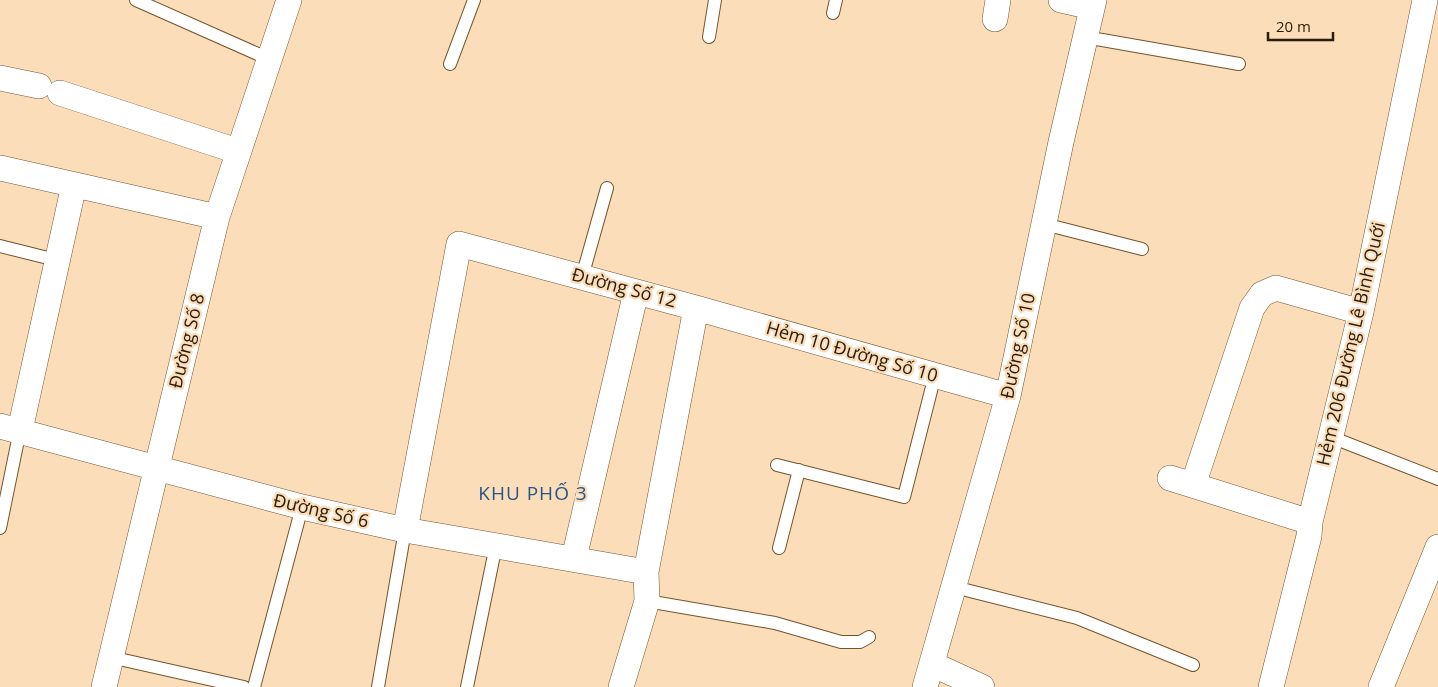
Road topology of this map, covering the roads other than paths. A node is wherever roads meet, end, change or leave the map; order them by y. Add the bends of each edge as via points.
1 (136, 0) edge
2 (289, 0) edge
3 (474, 0) edge
4 (715, 0) edge
5 (1061, 0) edge
6 (1425, 0) edge
7 (1093, 3) edge
8 (709, 36) dead end
9 (1085, 37) junction
10 (269, 59) junction
11 (450, 64) dead end
12 (1239, 64) dead end
13 (0, 78) edge
14 (237, 151) junction
15 (0, 168) edge
16 (74, 185) junction
17 (607, 188) dead end
18 (217, 217) junction
19 (1044, 224) junction
20 (0, 246) edge
21 (1142, 249) dead end
22 (56, 260) junction
23 (582, 277) junction
24 (636, 292) junction
25 (696, 308) junction
26 (1361, 312) junction
27 (935, 375) junction
28 (1008, 396) junction
29 (10, 428) edge
30 (1330, 437) junction
31 (777, 464) dead end
32 (155, 469) junction
33 (799, 470) junction
34 (1170, 478) dead end
35 (1438, 479) edge
36 (1193, 485) junction
37 (302, 507) junction
38 (1310, 522) junction
39 (0, 528) edge
40 (405, 530) junction
41 (496, 545) junction
42 (1438, 547) edge
43 (779, 548) dead end
44 (574, 558) junction
45 (646, 572) junction
46 (954, 587) junction
47 (646, 601) junction
48 (869, 637) dead end
49 (110, 657) junction
50 (1193, 665) dead end
51 (928, 676) edge
52 (104, 687) edge
53 (244, 687) edge
54 (254, 687) edge
55 (378, 687) edge
56 (467, 687) edge
57 (621, 687) edge
58 (982, 687) edge
59 (1271, 687) edge
60 (1382, 687) edge

1 - 10 lane
2 - 10 street, Đường Số 8
3 - 11 lane
4 - 8 lane
5 - 7 street
6 - 26 street, Hẻm 206 Đường Lê Bình Quới
7 - 9 street, Đường Số 10
9 - 12 lane
9 - 19 street, Đường Số 10
10 - 14 street, Đường Số 8
13 - 14 street via 49,90
14 - 18 street, Đường Số 8
15 - 16 street
16 - 18 street
16 - 22 street
17 - 23 lane
18 - 32 street, Đường Số 8
19 - 21 lane
19 - 28 street, Đường Số 10
20 - 22 lane
22 - 29 street
23 - 24 street, Đường Số 12
23 - 40 street, Đường Số 12 via 459,244
24 - 25 street, Đường Số 12
24 - 44 street
25 - 27 street, Hẻm 10 Đường Số 10
25 - 45 street, Đường Số 12
26 - 30 street, Hẻm 206 Đường Lê Bình Quới
26 - 36 street via 1276,288 1262,294 1252,308
27 - 28 street, Hẻm 10 Đường Số 10
27 - 33 lane via 904,497
28 - 46 street, Đường Số 10
29 - 32 street, Đường Số 6
29 - 39 lane
30 - 35 lane
30 - 38 street, Hẻm 206 Đường Lê Bình Quới
31 - 33 lane
32 - 37 street, Đường Số 6
32 - 49 street, Đường Số 8
33 - 43 lane
34 - 36 street
36 - 38 street
37 - 40 street, Đường Số 6
37 - 54 lane
38 - 59 street, Hẻm 206 Đường Lê Bình Quới
40 - 41 street, Đường Số 6
40 - 55 lane
41 - 44 street, Đường Số 6
41 - 56 lane
42 - 60 street
44 - 45 street, Đường Số 6
45 - 47 street, Đường Số 12
46 - 50 lane via 1077,618
46 - 51 street, Đường Số 10
47 - 48 lane via 775,623 841,642 860,642
47 - 57 street, Đường Số 12
49 - 52 street, Đường Số 8
49 - 53 lane
51 - 58 street

